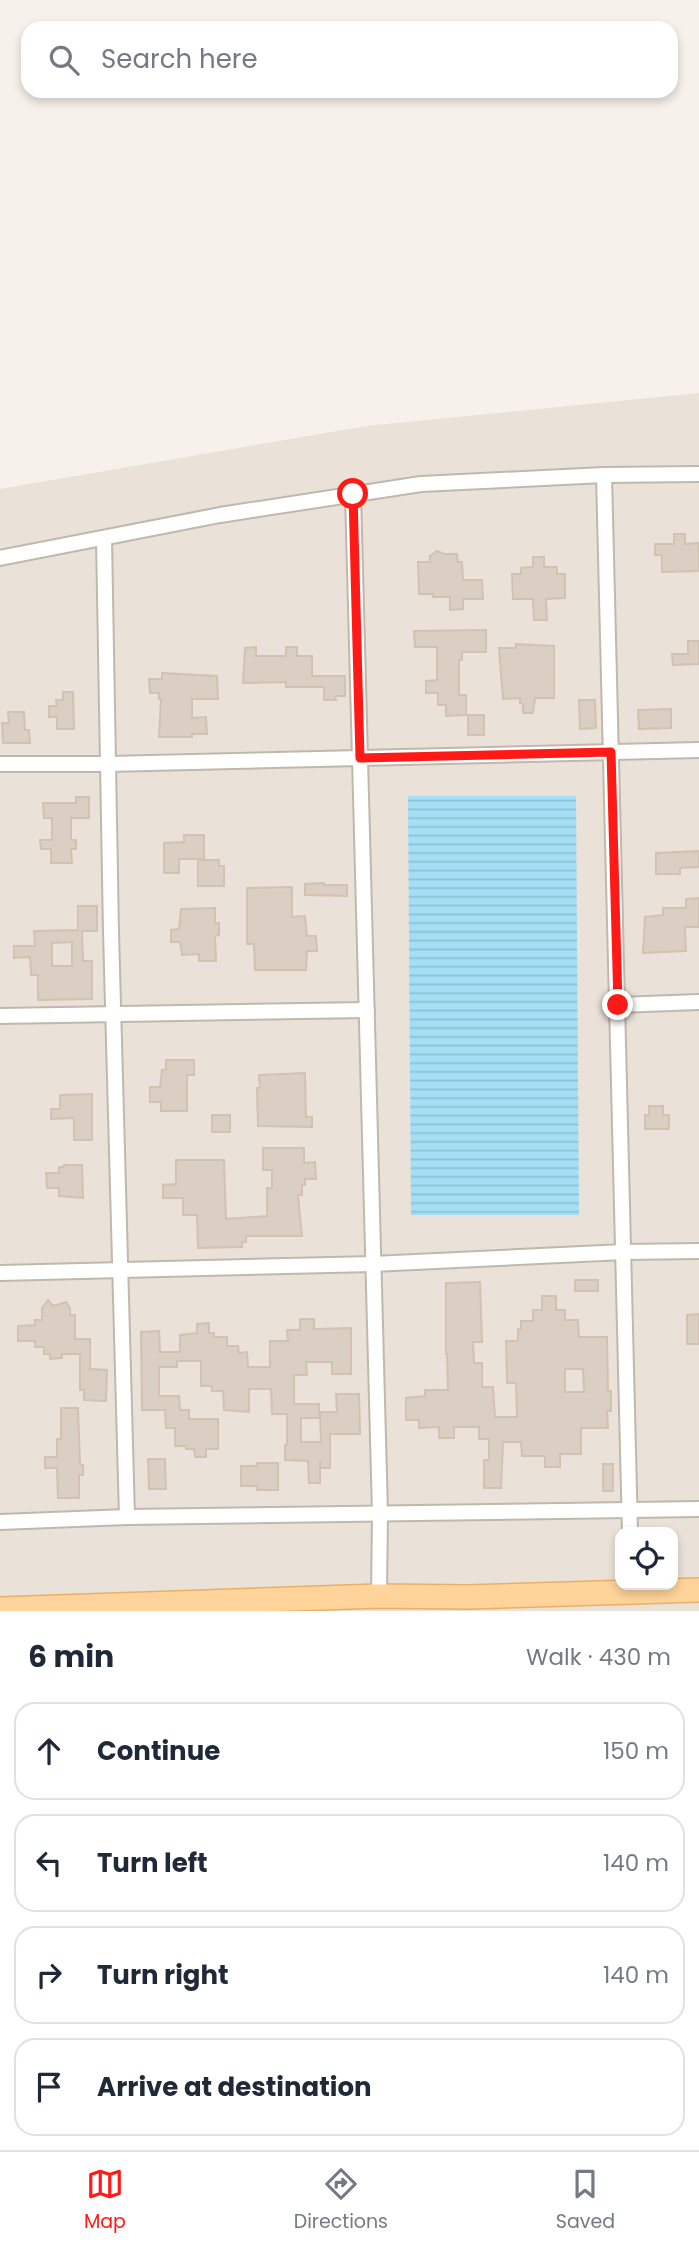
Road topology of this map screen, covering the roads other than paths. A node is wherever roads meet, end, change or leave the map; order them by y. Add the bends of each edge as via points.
1 (699, 474) edge
2 (604, 475) junction
3 (353, 494) junction
4 (104, 538) junction
5 (0, 558) edge
6 (699, 750) edge
7 (611, 752) junction
8 (360, 758) junction
9 (0, 764) edge
10 (108, 764) junction
11 (699, 1002) edge
12 (618, 1005) junction
13 (366, 1010) junction
14 (0, 1016) edge
15 (113, 1016) junction
16 (699, 1251) edge
17 (624, 1252) junction
18 (373, 1264) junction
19 (120, 1270) junction
20 (0, 1273) edge
21 (699, 1509) edge
22 (630, 1510) junction
23 (380, 1514) junction
24 (127, 1517) junction
25 (0, 1521) edge
26 (630, 1527) edge
27 (615, 1589) edge
28 (678, 1589) edge
29 (699, 1590) edge
30 (379, 1595) junction
31 (469, 1604) edge
32 (0, 1609) edge

1 - 2 street
2 - 3 street via 421,484
2 - 7 street
3 - 4 street
3 - 8 street
4 - 5 street
4 - 10 street
6 - 7 street
7 - 8 street
7 - 12 street
8 - 10 street
8 - 13 street
9 - 10 street
10 - 15 street
11 - 12 street
12 - 17 street
13 - 15 street
13 - 18 street
14 - 15 street
15 - 19 street
16 - 17 street
17 - 18 street
17 - 22 street
18 - 19 street
18 - 23 street
19 - 20 street
19 - 24 street
21 - 22 street
22 - 23 street
22 - 26 street
23 - 24 street
23 - 30 street
24 - 25 street
27 - 31 main road
28 - 29 main road
30 - 31 main road
30 - 32 main road

